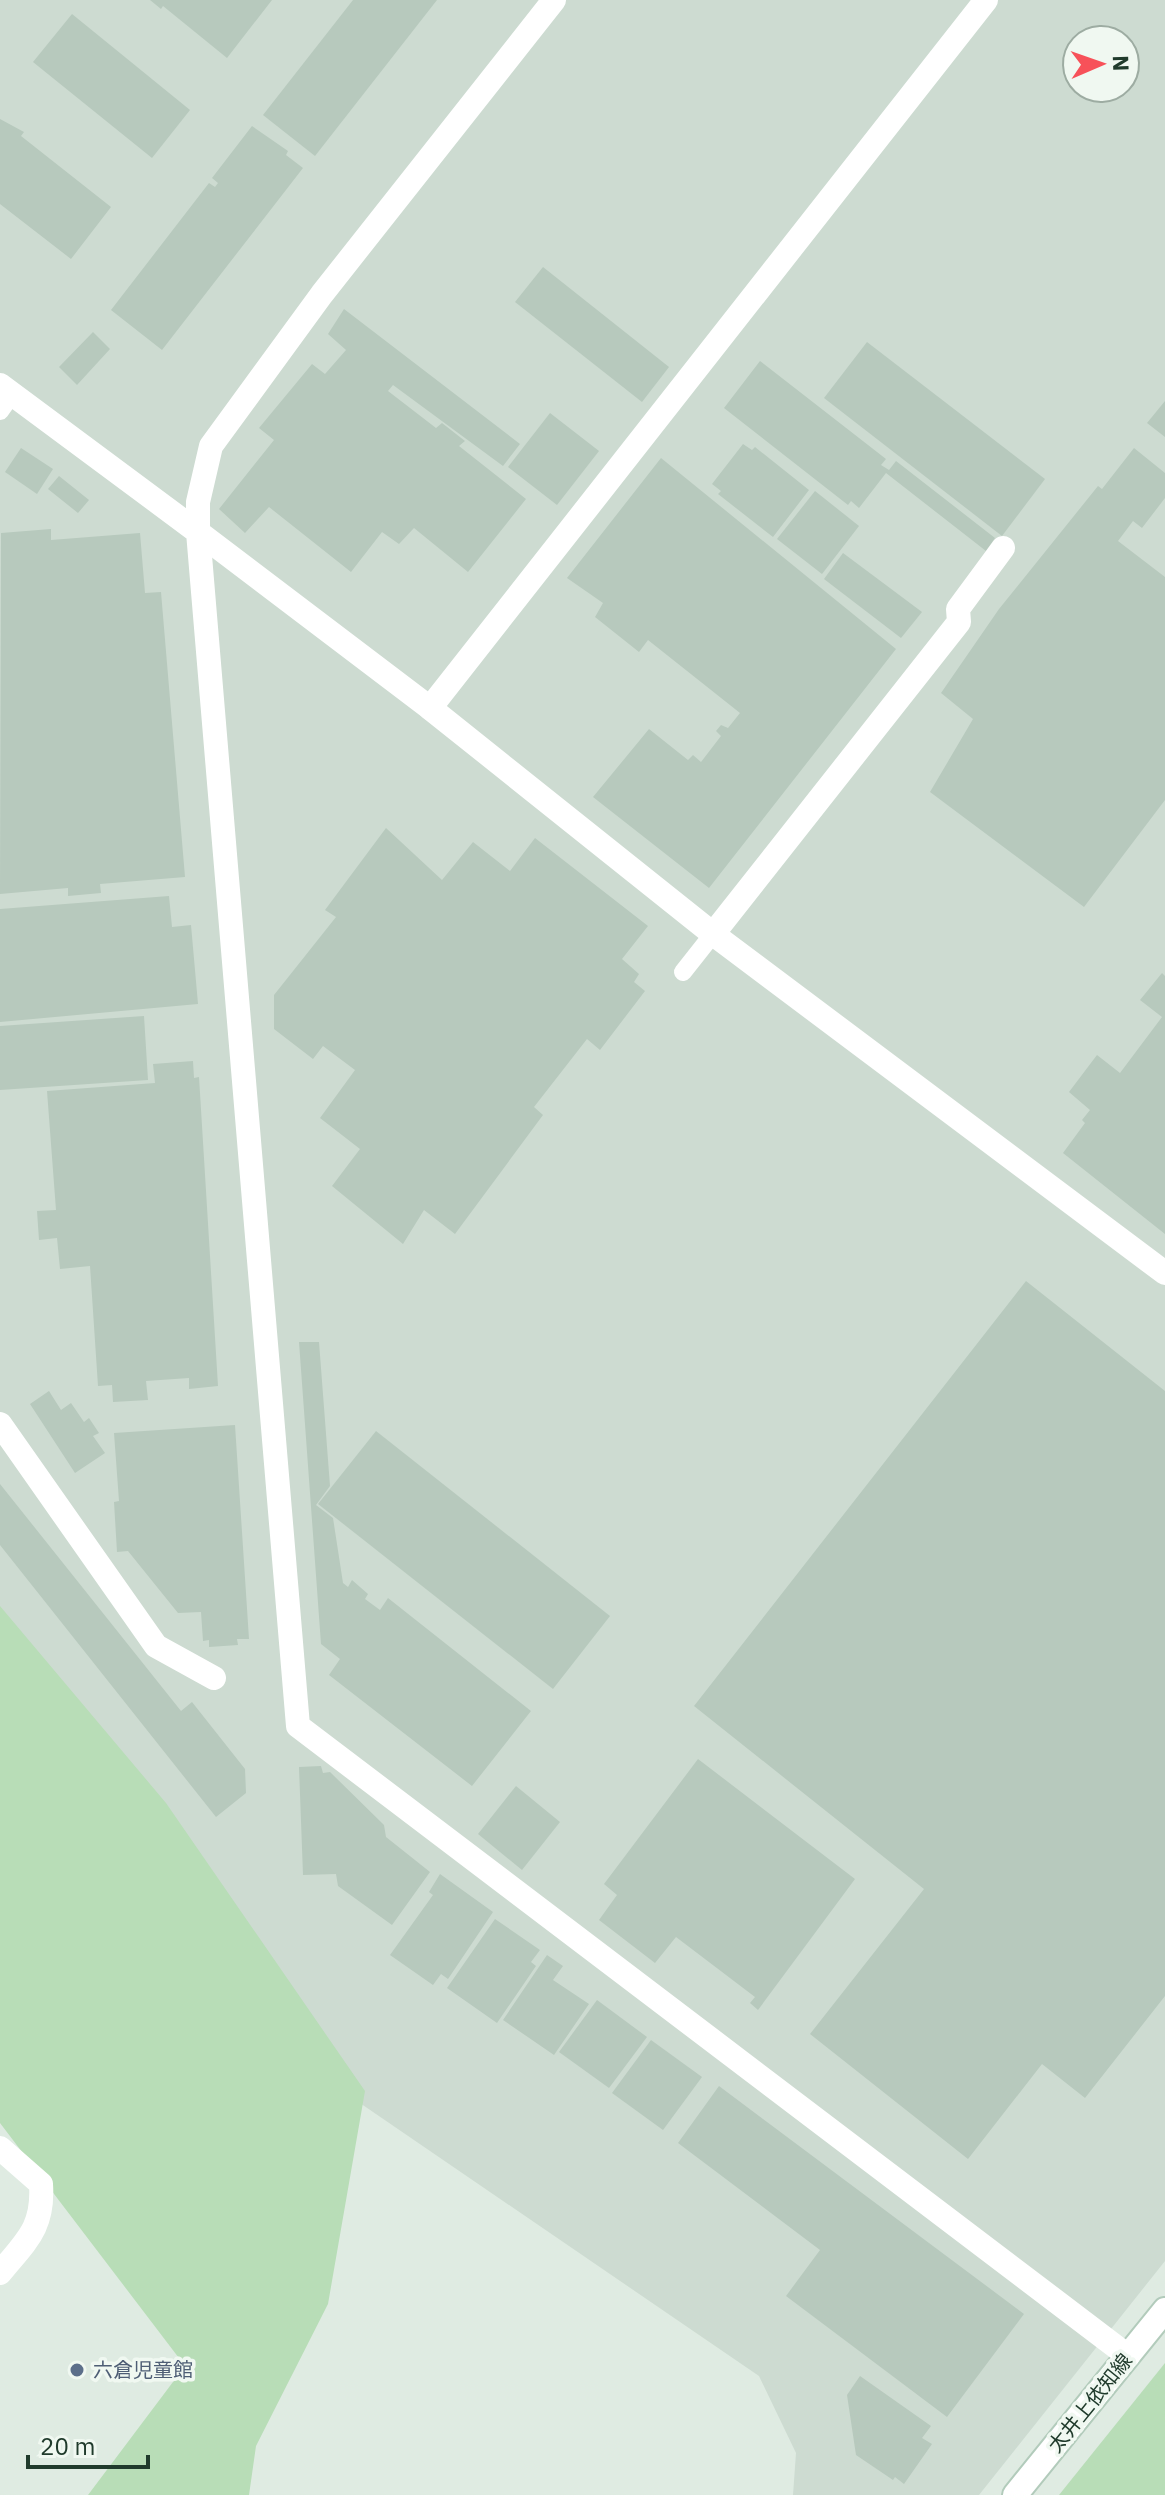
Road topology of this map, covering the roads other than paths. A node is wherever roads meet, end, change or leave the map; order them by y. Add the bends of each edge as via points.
1 (554, 0) edge
2 (986, 0) edge
3 (4, 397) edge
4 (198, 532) junction
5 (1003, 548) dead end
6 (430, 708) junction
7 (713, 934) junction
8 (683, 972) dead end
9 (1165, 1273) edge
10 (0, 1424) edge
11 (214, 1678) dead end
12 (0, 2148) edge
13 (0, 2273) edge
14 (1165, 2310) edge
15 (1128, 2356) junction
16 (1015, 2495) edge

1 - 4 street via 322,294 211,446 198,502
2 - 6 street
3 - 4 street
4 - 6 street
4 - 15 street via 298,1726
5 - 7 street via 958,609 959,622
6 - 7 street
7 - 8 lane
7 - 9 street
10 - 11 street via 156,1646
12 - 13 street via 41,2184 43,2208 36,2229
14 - 15 street, 太井上依知線
15 - 16 street, 太井上依知線

